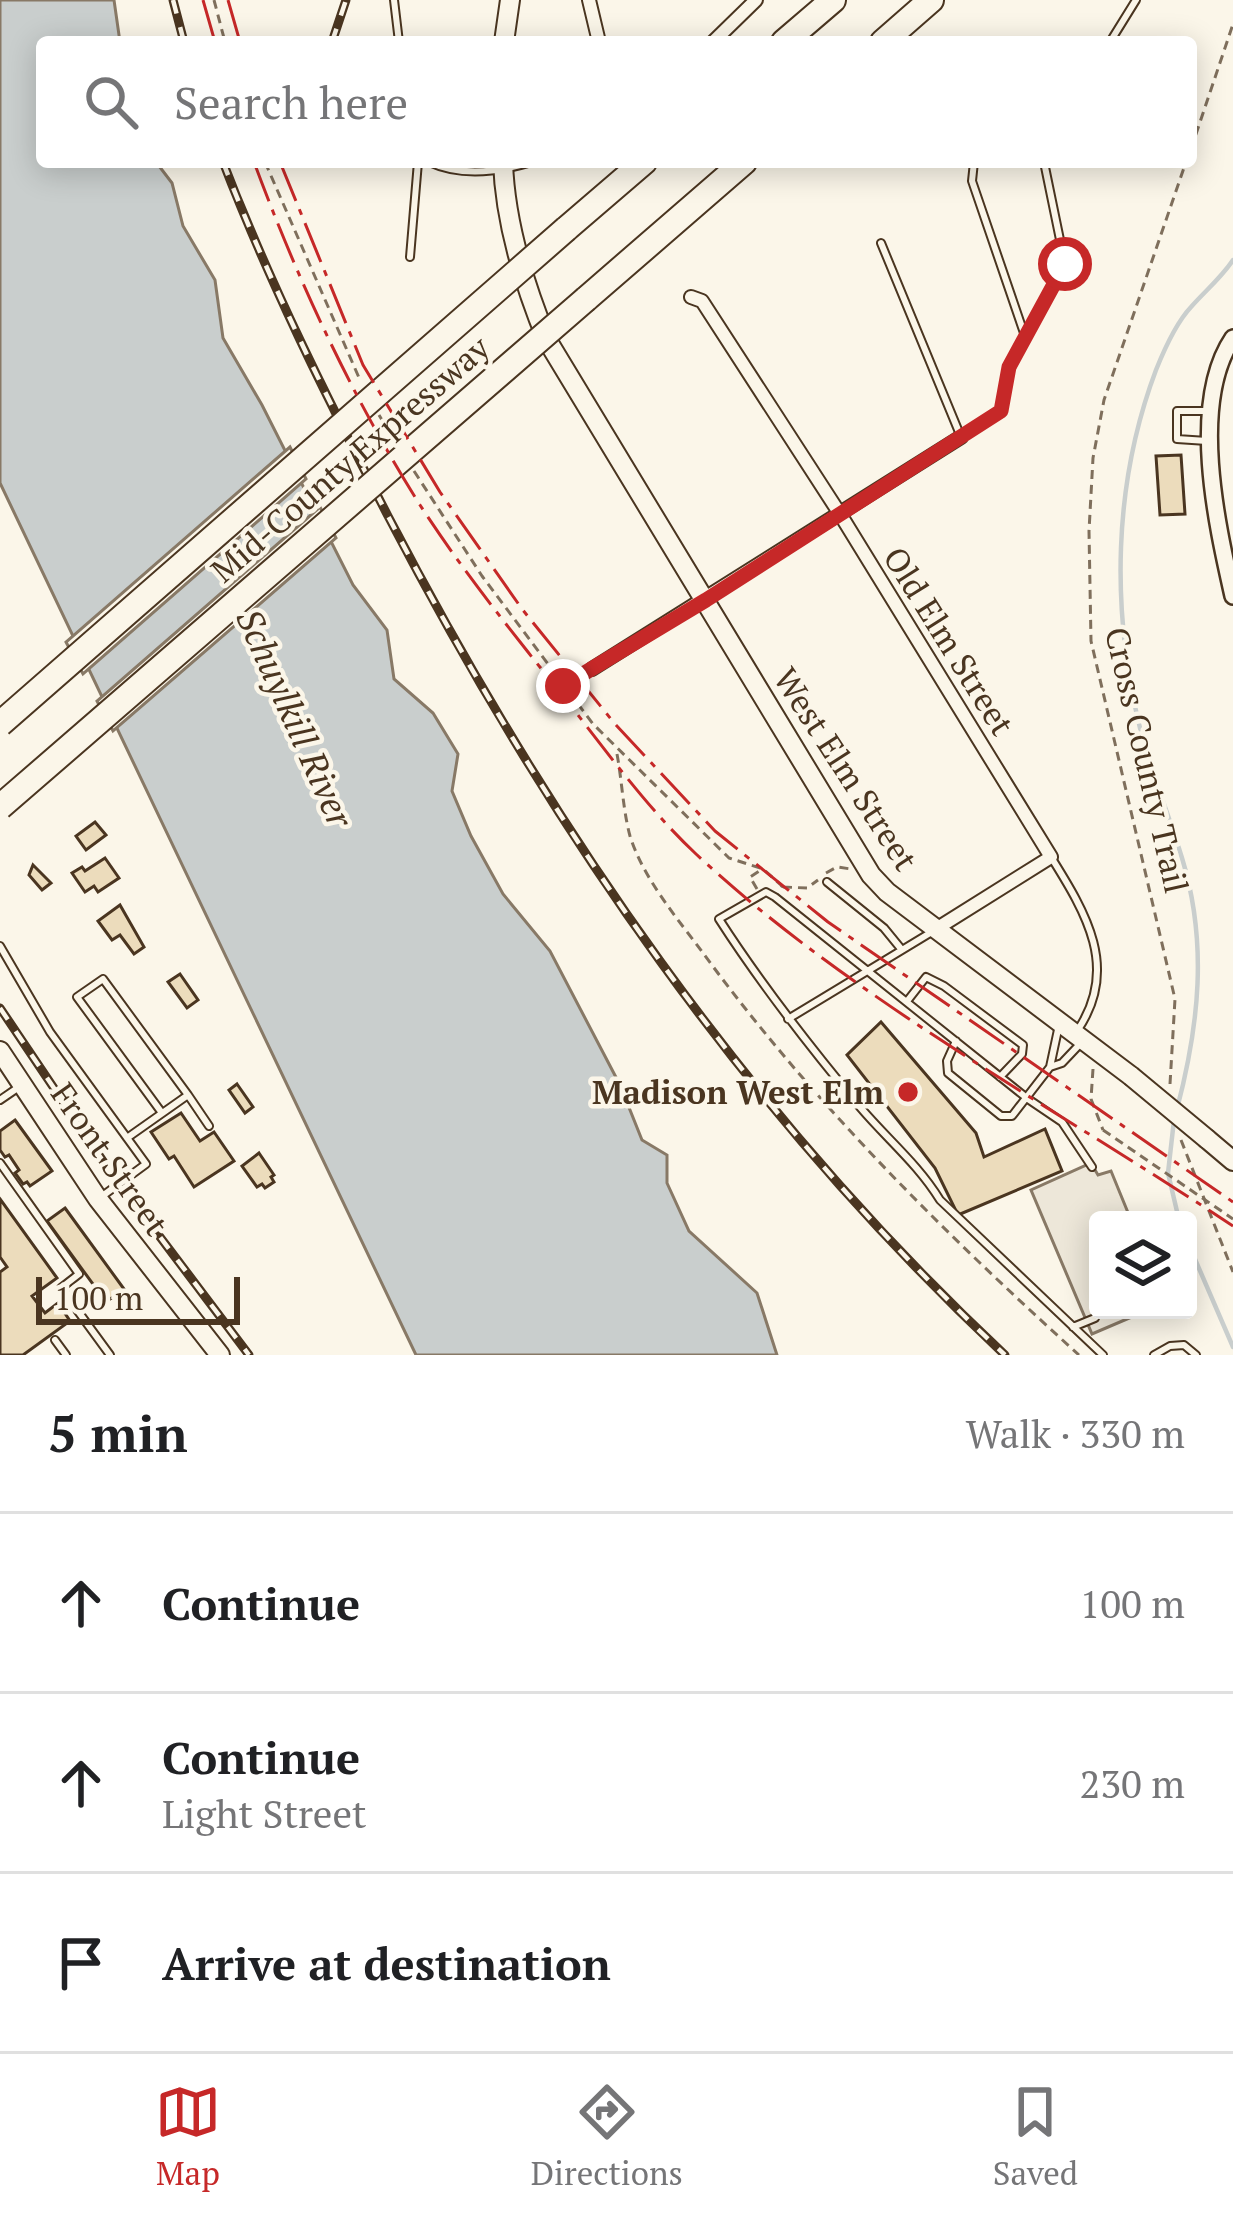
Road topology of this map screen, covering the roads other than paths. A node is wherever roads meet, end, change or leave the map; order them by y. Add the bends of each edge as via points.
1 (394, 0) edge
2 (509, 0) edge
3 (589, 0) edge
4 (756, 0) edge
5 (833, 0) edge
6 (932, 0) edge
7 (1136, 0) edge
8 (398, 36) edge
9 (505, 36) edge
10 (598, 36) edge
11 (719, 36) edge
12 (791, 36) edge
13 (890, 36) edge
14 (1114, 36) edge
15 (417, 168) edge
16 (503, 168) edge
17 (637, 168) edge
18 (737, 168) edge
19 (973, 168) edge
20 (1044, 168) edge
21 (881, 243) dead end
22 (410, 257) dead end
23 (692, 297) dead end
24 (1025, 336) junction
25 (1233, 338) edge
26 (1211, 411) junction
27 (961, 437) junction
28 (1212, 441) junction
29 (1225, 511) edge
30 (840, 514) junction
31 (1233, 596) edge
32 (706, 600) junction
33 (592, 669) road end
34 (0, 724) edge
35 (0, 807) edge
36 (1051, 857) junction
37 (826, 882) road end
38 (936, 929) junction
39 (0, 946) edge
40 (902, 950) junction
41 (870, 971) junction
42 (907, 1001) junction
43 (788, 1019) junction
44 (1073, 1032) junction
45 (956, 1041) junction
46 (0, 1051) edge
47 (1050, 1066) junction
48 (1000, 1077) junction
49 (22, 1084) junction
50 (188, 1095) junction
51 (1028, 1099) junction
52 (0, 1100) edge
53 (162, 1113) junction
54 (209, 1126) dead end
55 (128, 1138) junction
56 (1233, 1161) edge
57 (0, 1163) edge
58 (1092, 1167) dead end
59 (98, 1199) junction
60 (1093, 1319) edge
61 (1073, 1327) junction
62 (56, 1340) dead end
63 (66, 1355) edge
64 (110, 1355) edge
65 (220, 1355) edge
66 (1103, 1355) edge
67 (1154, 1355) edge
68 (1196, 1355) edge

1 - 8 lane
2 - 9 main road
3 - 10 street
4 - 11 street
5 - 12 highway
6 - 13 highway
7 - 14 lane
15 - 22 lane
16 - 32 main road, West Elm Street via 509,219 547,340
17 - 34 highway, Mid-County Expressway, bridge
18 - 35 highway, Mid-County Expressway, bridge
19 - 24 lane
20 - 24 lane via 1065,264
21 - 27 lane
23 - 30 street, Old Elm Street
24 - 27 lane via 1001,411
25 - 26 street
26 - 28 street
26 - 28 lane via 1177,411 1177,439
27 - 30 street
28 - 29 street
29 - 31 street
30 - 32 street
30 - 36 street, Old Elm Street
32 - 33 street
32 - 38 main road, West Elm Street via 871,875
36 - 38 street
36 - 44 lane, Old Elm Street via 1085,914 1097,962 1095,998
37 - 40 lane
38 - 40 lane
38 - 44 main road, West Elm Street
39 - 55 lane
40 - 41 lane
41 - 42 lane
41 - 43 lane
41 - 43 lane via 766,892 719,920
42 - 45 lane
42 - 48 lane via 926,977 1023,1045
43 - 61 lane via 940,1200
44 - 47 lane, Old Elm Street
44 - 47 lane via 1062,1064
44 - 56 main road, West Elm Street, bridge
45 - 48 lane
45 - 51 lane via 947,1061 959,1085 1001,1116
46 - 49 main road, Front Street
47 - 51 lane
48 - 51 lane
49 - 52 lane
49 - 59 main road, Front Street
50 - 53 lane
50 - 53 lane via 103,979 77,997
50 - 54 lane
51 - 58 lane via 1062,1122
53 - 55 lane
55 - 59 lane via 146,1164
57 - 64 lane via 79,1274 61,1288
59 - 65 main road, Front Street
60 - 61 lane
61 - 66 lane
62 - 63 lane
67 - 68 lane via 1184,1345

